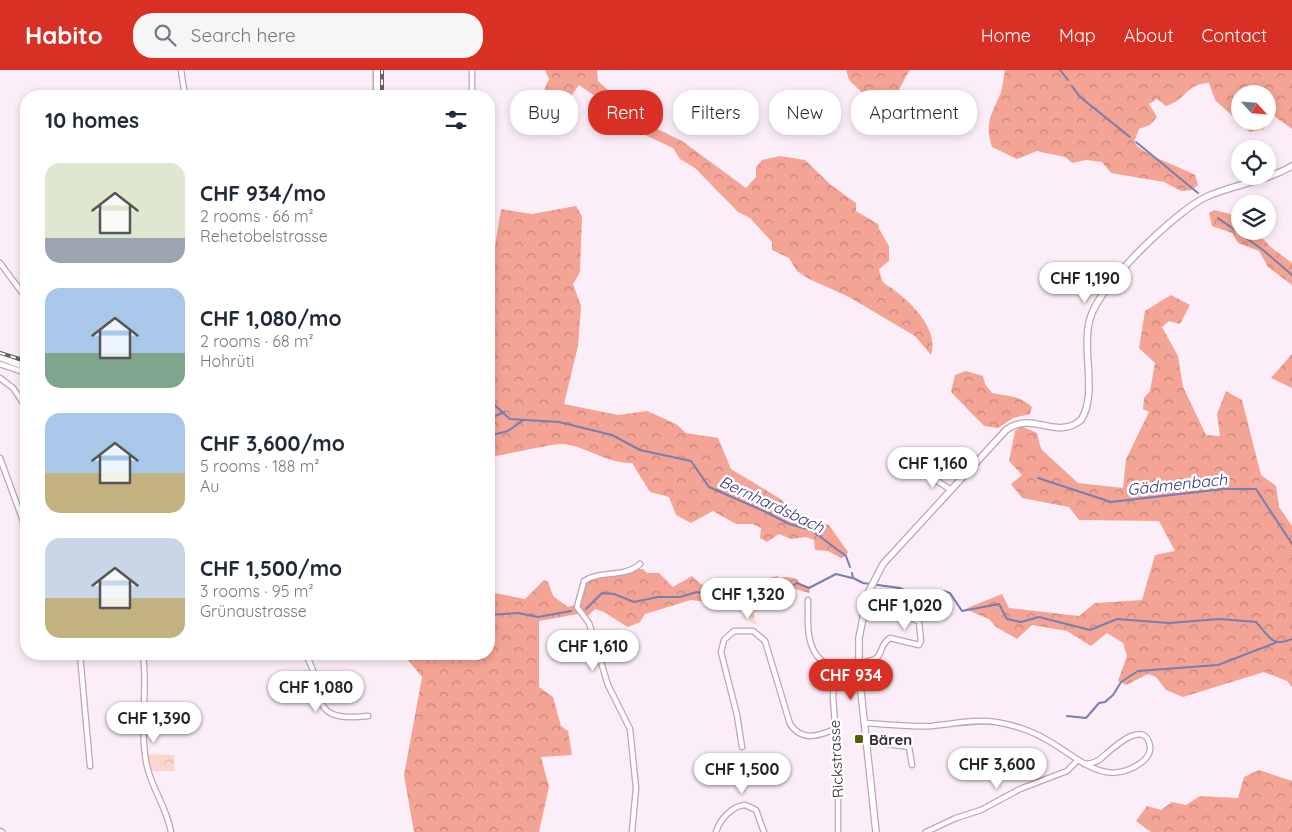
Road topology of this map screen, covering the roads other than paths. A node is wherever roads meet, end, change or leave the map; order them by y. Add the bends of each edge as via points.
1 (181, 70) edge
2 (377, 70) edge
3 (472, 70) edge
4 (184, 90) edge
5 (377, 90) edge
6 (472, 90) edge
7 (1292, 166) edge
8 (0, 263) edge
9 (20, 290) edge
10 (0, 357) edge
11 (0, 364) edge
12 (20, 365) edge
13 (20, 371) edge
14 (0, 378) edge
15 (20, 399) edge
16 (0, 458) edge
17 (925, 473) dead end
18 (950, 490) junction
19 (20, 513) edge
20 (640, 564) dead end
21 (866, 598) junction
22 (808, 600) dead end
23 (81, 660) edge
24 (143, 660) edge
25 (308, 660) edge
26 (859, 663) junction
27 (859, 674) junction
28 (843, 676) junction
29 (368, 716) dead end
30 (864, 723) junction
31 (835, 729) junction
32 (865, 741) junction
33 (742, 747) dead end
34 (1077, 761) junction
35 (1084, 764) junction
36 (912, 765) dead end
37 (90, 766) dead end
38 (171, 832) edge
39 (632, 832) edge
40 (716, 832) edge
41 (764, 832) edge
42 (838, 832) edge
43 (876, 832) edge
44 (926, 832) edge

1 - 4 street
2 - 5 main road
3 - 6 street
7 - 18 street via 1197,202 1144,248 1100,297 1090,316 1088,404 1081,420 1064,428 1027,422 1013,425
8 - 9 street
10 - 12 main road
11 - 13 street
14 - 15 street
16 - 19 street
17 - 18 street
18 - 21 street via 883,564
20 - 39 street via 633,570 584,581 577,607 589,623 608,685 630,729 636,788
21 - 26 street
21 - 26 street via 919,622 921,642 919,645 887,639 878,658
22 - 28 street via 807,620 813,648 819,658
23 - 37 street
24 - 38 street via 147,767 165,807
25 - 29 street via 319,700 326,710 352,718
26 - 27 street
27 - 28 street
27 - 30 street
28 - 31 street, Rickstrasse via 833,690
30 - 32 street
30 - 34 street via 930,726 981,721 1003,724 1044,738
31 - 33 street via 816,737 794,730 765,641 753,631 741,630 729,634 720,652
31 - 42 street, Rickstrasse
32 - 36 street via 909,747
32 - 43 street
34 - 35 street
34 - 44 street via 1067,771
35 - 35 street via 1104,772 1122,771 1144,760 1150,750 1149,743 1144,737 1130,736 1099,760
40 - 41 street via 732,810 745,805 756,810

